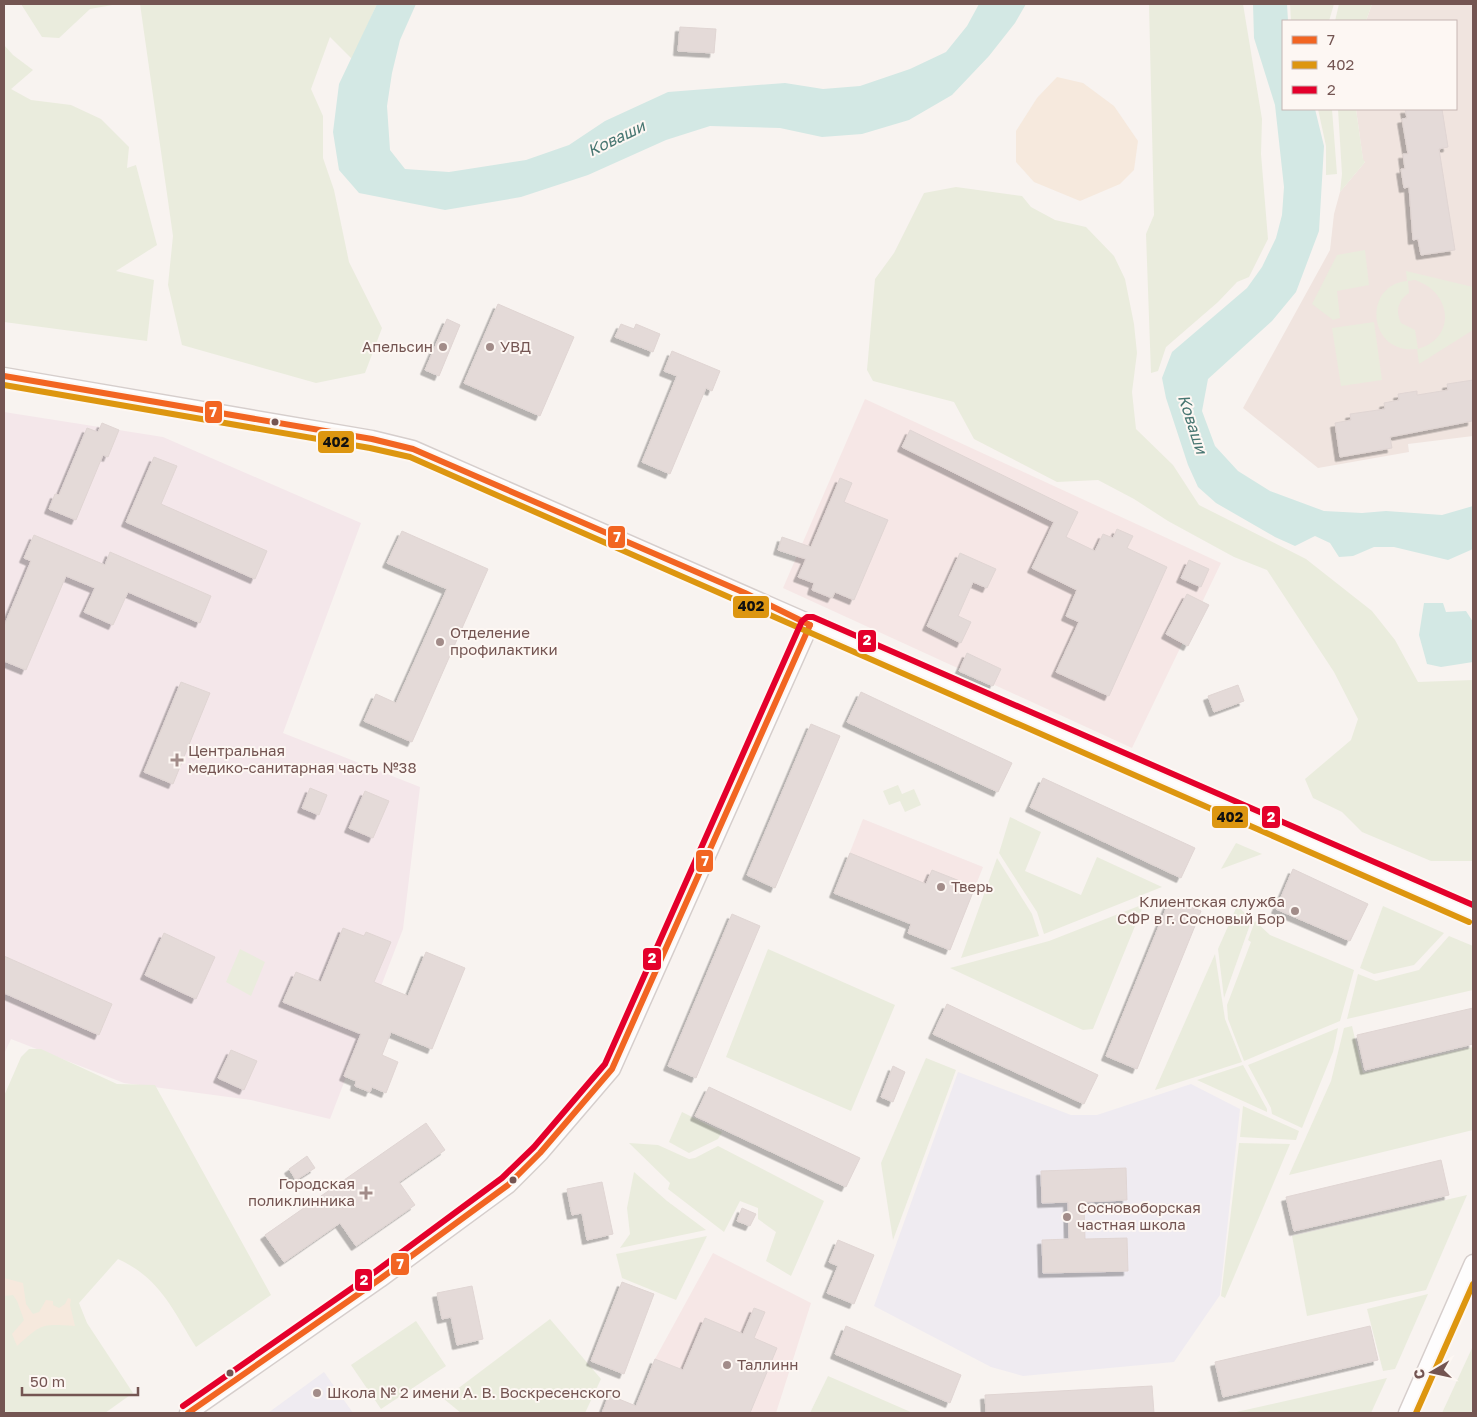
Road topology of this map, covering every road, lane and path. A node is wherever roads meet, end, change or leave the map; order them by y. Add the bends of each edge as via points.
1 (4, 376) edge
2 (810, 625) junction
3 (1473, 914) edge
4 (1473, 1263) edge
5 (188, 1413) edge
6 (1407, 1413) edge

1 - 2 street via 413,449 745,593
2 - 3 street
2 - 5 street via 612,1069 508,1185
4 - 6 street

